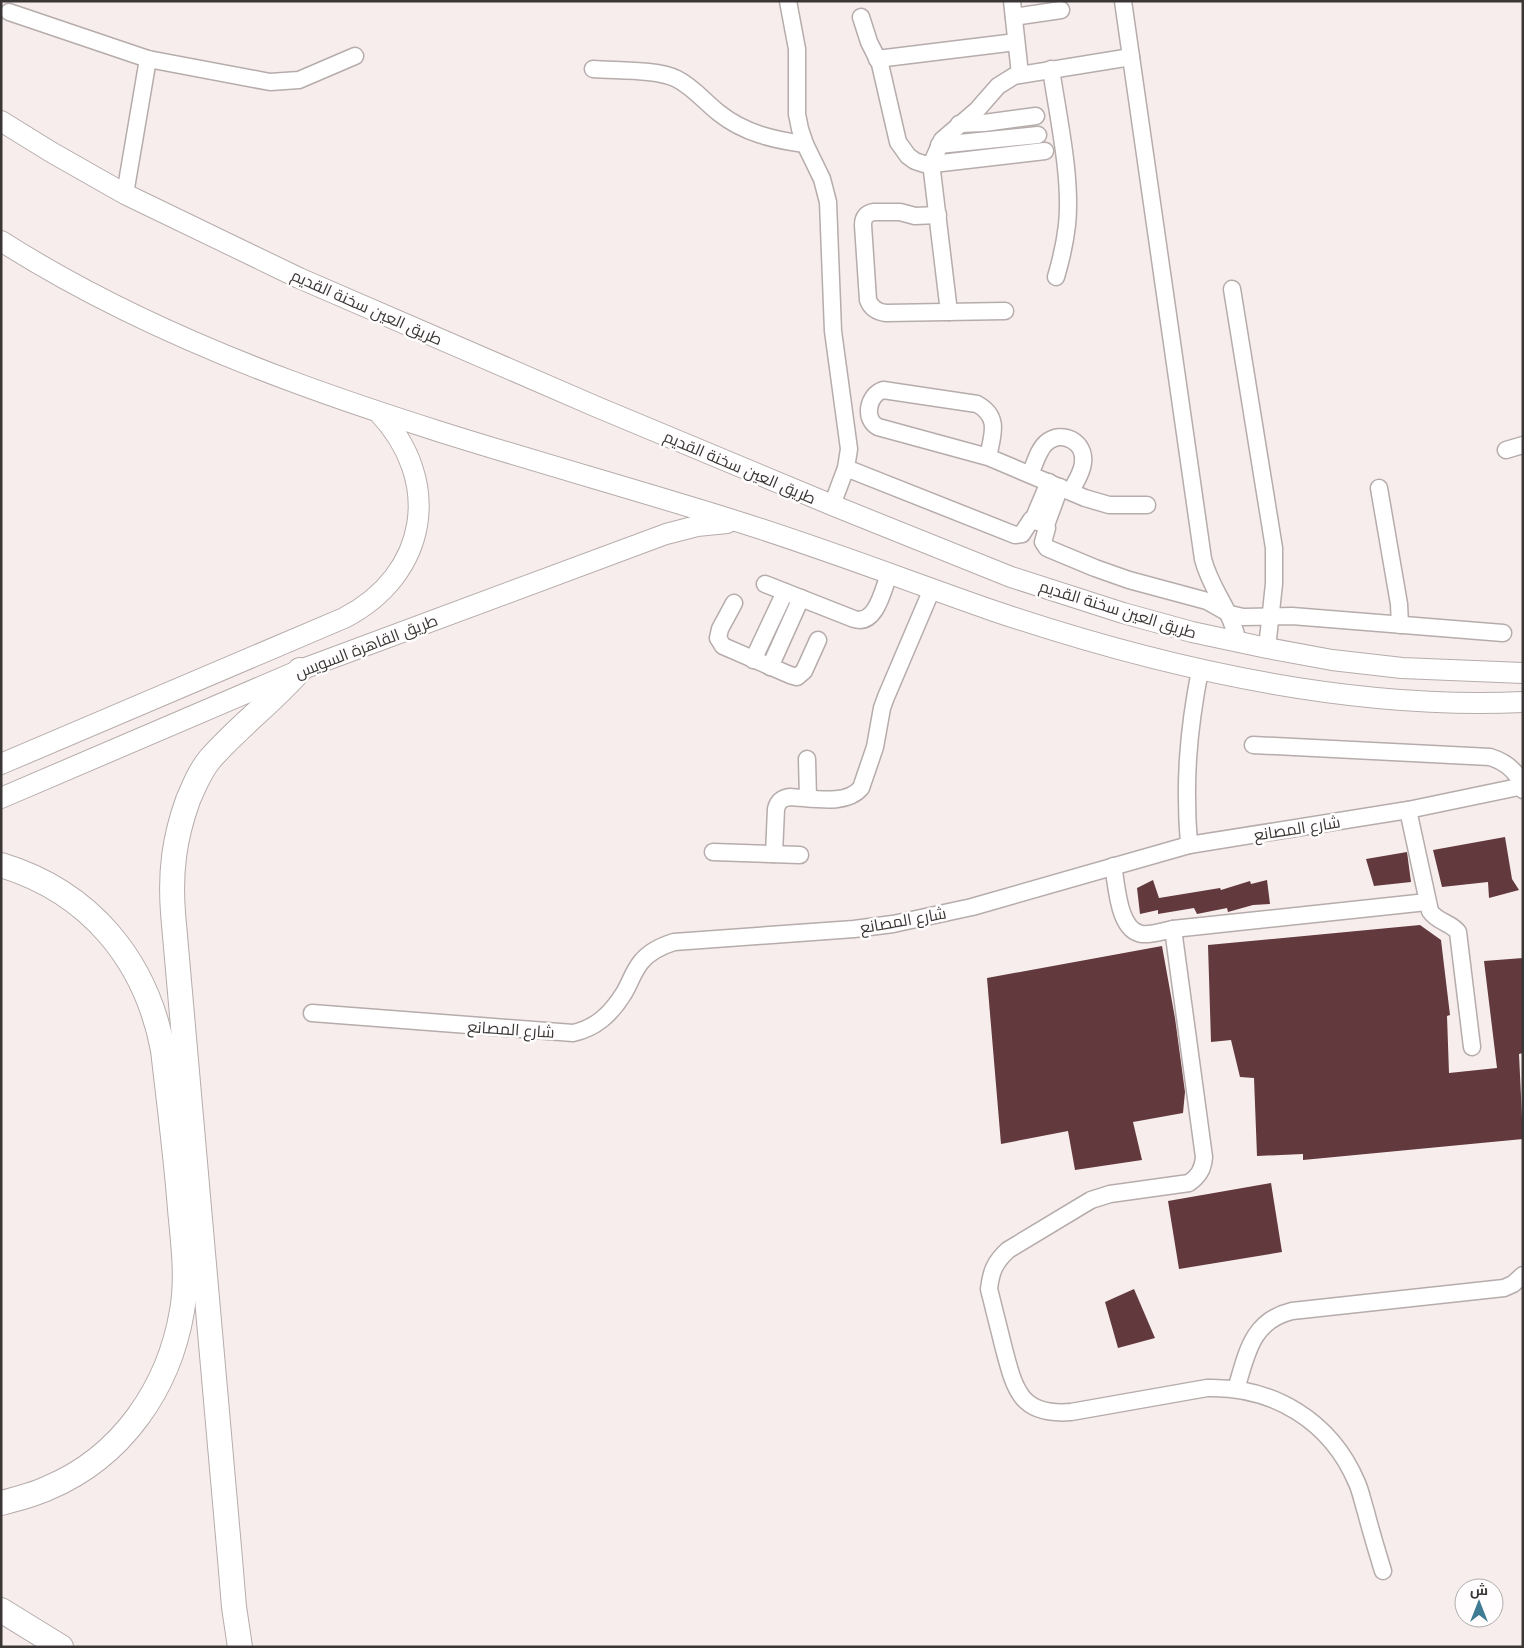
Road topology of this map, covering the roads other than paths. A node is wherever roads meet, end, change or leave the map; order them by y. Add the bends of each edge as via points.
1 (788, 1) edge
2 (1123, 1) edge
3 (1013, 9) edge
4 (1061, 10) dead end
5 (9, 12) edge
6 (861, 17) dead end
7 (1016, 42) junction
8 (355, 56) dead end
9 (1131, 57) junction
10 (148, 59) junction
11 (877, 59) junction
12 (1052, 69) junction
13 (593, 70) dead end
14 (1020, 74) junction
15 (1036, 116) dead end
16 (1, 121) edge
17 (959, 124) junction
18 (1038, 135) dead end
19 (804, 144) junction
20 (939, 145) junction
21 (1045, 151) dead end
22 (933, 164) junction
23 (125, 194) junction
24 (938, 215) junction
25 (1, 240) edge
26 (1056, 277) dead end
27 (1232, 289) dead end
28 (1005, 311) dead end
29 (949, 312) junction
30 (378, 412) junction
31 (1523, 445) edge
32 (1506, 450) dead end
33 (988, 457) junction
34 (846, 468) junction
35 (1030, 474) junction
36 (1060, 487) junction
37 (1379, 488) dead end
38 (832, 505) junction
39 (1147, 506) dead end
40 (740, 522) junction
41 (1039, 523) junction
42 (889, 574) junction
43 (765, 584) dead end
44 (932, 589) junction
45 (793, 595) junction
46 (734, 603) dead end
47 (1230, 614) junction
48 (1271, 617) junction
49 (1400, 625) junction
50 (1503, 633) dead end
51 (818, 640) dead end
52 (1238, 643) junction
53 (1267, 648) junction
54 (753, 660) junction
55 (770, 667) junction
56 (300, 670) junction
57 (1200, 670) junction
58 (1523, 673) edge
59 (1518, 705) edge
60 (1253, 745) dead end
61 (807, 759) dead end
62 (1, 764) edge
63 (1523, 787) edge
64 (1, 798) edge
65 (808, 798) junction
66 (1408, 810) junction
67 (1189, 845) junction
68 (712, 852) dead end
69 (774, 854) junction
70 (800, 854) dead end
71 (1, 865) edge
72 (1113, 866) junction
73 (1427, 902) junction
74 (1173, 929) junction
75 (312, 1013) dead end
76 (1472, 1047) dead end
77 (1523, 1275) edge
78 (1236, 1389) junction
79 (1, 1503) edge
80 (1383, 1571) dead end
81 (1, 1610) edge
82 (61, 1647) edge
83 (240, 1647) edge

1 - 19 street via 798,49 798,114
2 - 9 street
3 - 4 street
3 - 7 street
5 - 10 street
6 - 11 street
7 - 11 street
7 - 14 street
8 - 10 street via 309,77 280,82
9 - 12 street
9 - 47 street via 1203,559 1213,586
10 - 23 street
11 - 22 street via 898,142 908,156 924,164
12 - 14 street
12 - 26 street via 1068,197 1066,233
13 - 19 street via 669,76 684,83 742,128 766,137
14 - 17 street via 1005,80
15 - 17 street
16 - 23 main road, طريق العين سخنة القديم
17 - 20 street
18 - 20 street
19 - 34 street via 822,179 829,208 834,330 849,449
20 - 22 street
21 - 22 street
22 - 24 street
23 - 38 main road, طريق العين سخنة القديم via 298,278
24 - 29 street
24 - 29 street via 874,212 864,218 868,300 872,308 881,312
25 - 30 main road via 144,321 292,382
27 - 48 street via 1274,548
28 - 29 street
30 - 40 main road
30 - 62 main road, طريق القاهرة السويس via 399,437 413,467 418,516 404,563 372,601 344,618
31 - 32 street
33 - 33 street via 878,427 870,417 871,399 883,390 984,407 992,418
33 - 35 street
34 - 38 street
34 - 41 street via 1015,535 1022,534 1029,521
35 - 36 street
35 - 36 street via 1047,442 1054,438 1069,438 1081,449 1083,464
36 - 39 street via 1109,505
36 - 41 street
37 - 49 street
38 - 52 main road, طريق العين سخنة القديم via 1011,576 1132,615
40 - 42 main road
40 - 56 main road, طريق القاهرة السويس via 697,526 666,534
41 - 47 street via 1047,530 1043,542 1047,548 1129,580 1207,601
42 - 44 main road
42 - 45 street via 872,616 864,620
43 - 45 street
44 - 57 main road via 1103,644
44 - 65 street via 882,708 876,747 861,788 844,799
45 - 54 street
45 - 55 street
46 - 54 street via 718,638 723,646
47 - 48 street
47 - 52 street
48 - 49 street
48 - 53 street
49 - 50 street
51 - 55 street via 800,676
52 - 53 main road, طريق العين سخنة القديم
53 - 58 main road, طريق العين سخنة القديم via 1402,668
54 - 55 street
56 - 64 main road, طريق القاهرة السويس
56 - 83 highway via 208,761 193,788 177,833 172,873 172,906
57 - 59 main road via 1390,699
57 - 67 street via 1188,743
60 - 63 street via 1490,757 1508,766
61 - 65 street
63 - 66 street, شارع المصانع
65 - 69 street via 786,797 777,805
66 - 67 street, شارع المصانع
66 - 73 street
67 - 72 street, شارع المصانع
68 - 69 street
69 - 70 street
71 - 79 highway via 48,884 95,917 130,961 153,1008 164,1050 184,1279 182,1310 172,1354 157,1388 129,1429 112,1447 71,1477 25,1497
72 - 74 street via 1126,925 1143,934
72 - 75 street, شارع المصانع via 972,907 893,924 664,945 641,962 608,1014 592,1027 573,1033
73 - 74 street
73 - 76 street via 1432,915 1458,932
74 - 78 street via 1203,1168 1189,1183 1110,1194 1074,1209 997,1260 990,1274 989,1289 1013,1382 1022,1397 1036,1408 1053,1413 1071,1412 1207,1388
77 - 78 street via 1504,1288 1281,1314 1262,1326 1255,1335
78 - 80 street via 1264,1395 1290,1407 1319,1427 1342,1453 1358,1484
81 - 82 highway

